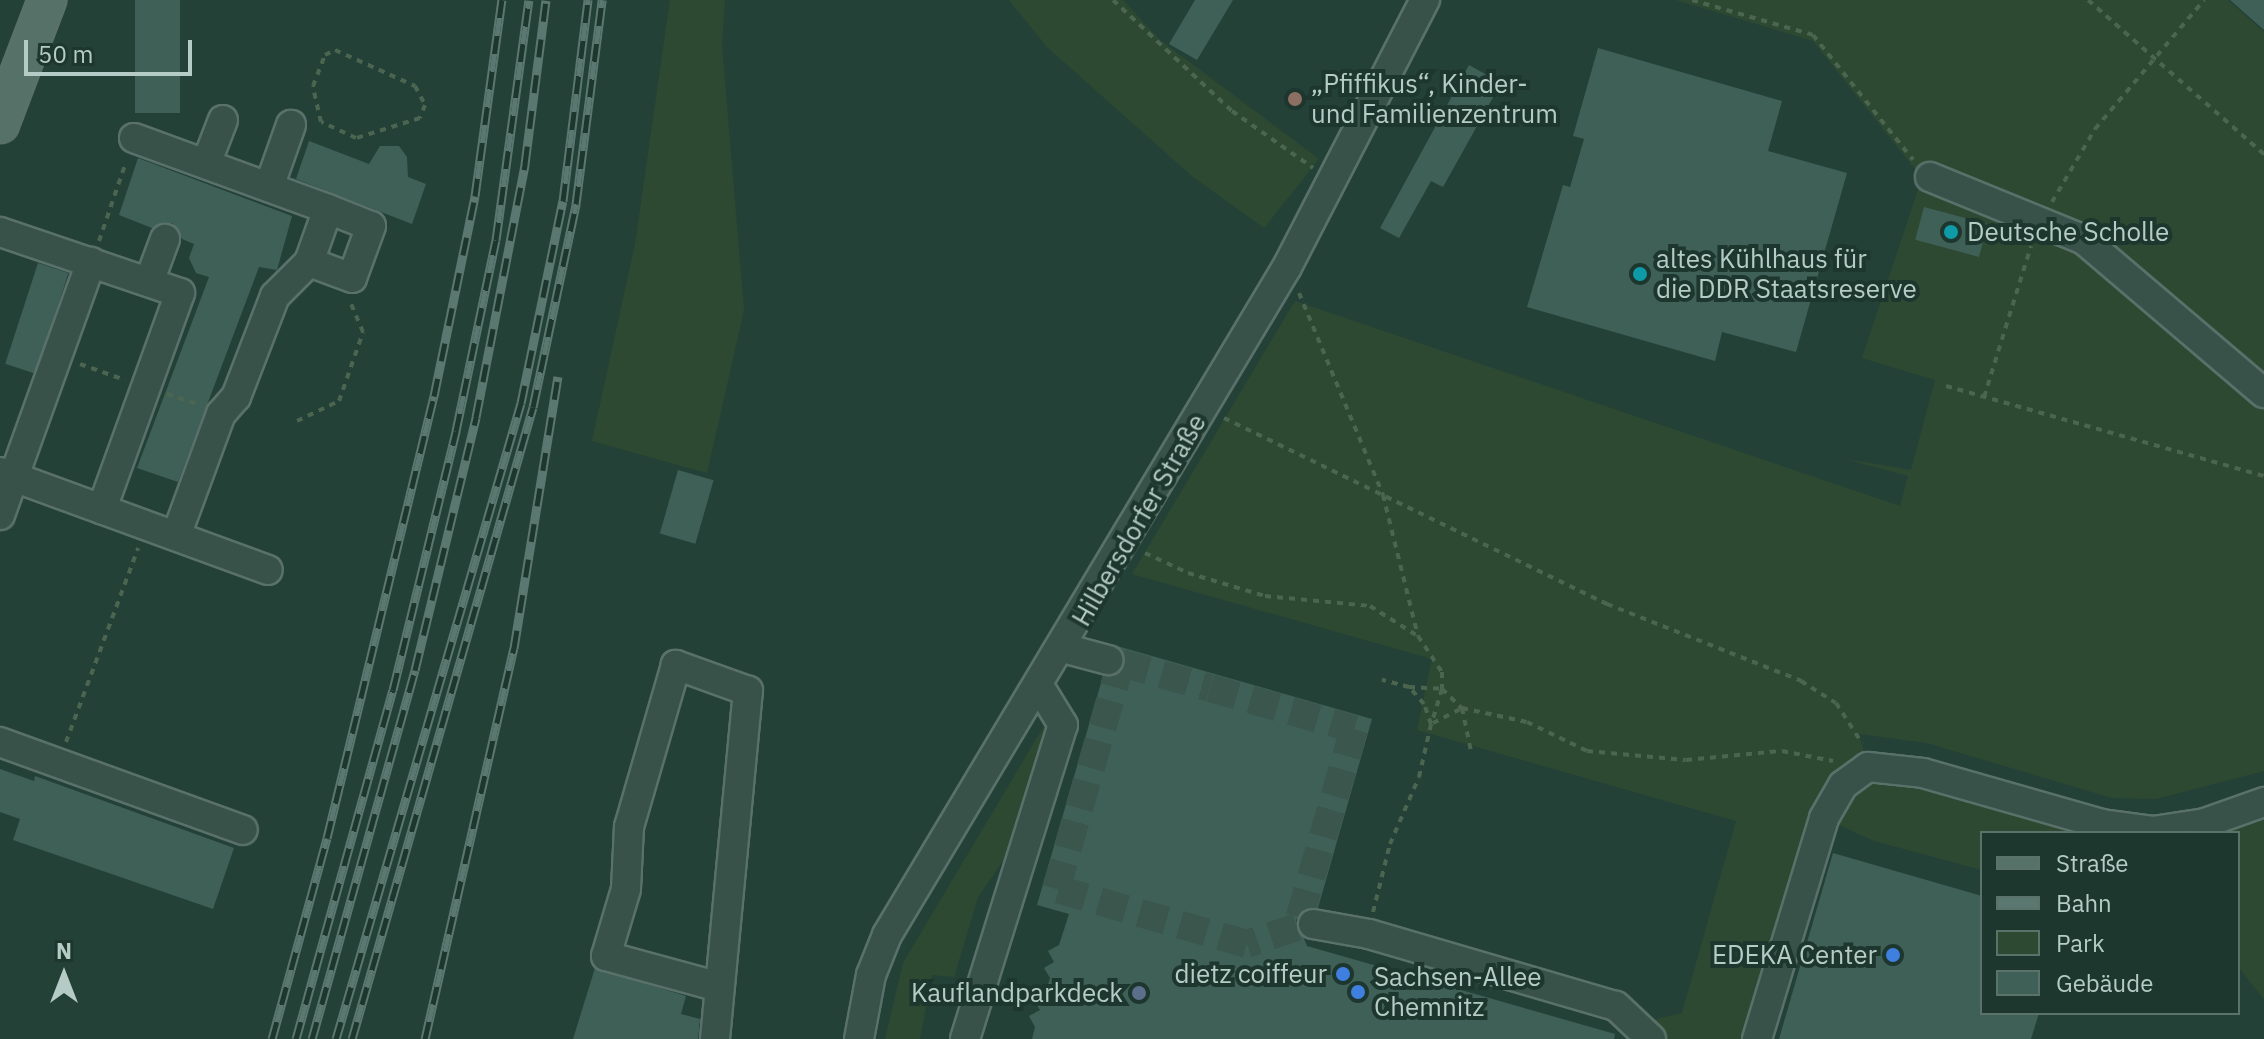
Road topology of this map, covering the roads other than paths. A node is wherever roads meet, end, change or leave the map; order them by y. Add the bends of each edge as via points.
1 (47, 0) edge
2 (1425, 0) edge
3 (223, 120) dead end
4 (304, 121) road end
5 (0, 124) edge
6 (134, 138) road end
7 (206, 164) junction
8 (1930, 177) road end
9 (269, 187) junction
10 (328, 209) junction
11 (0, 232) edge
12 (165, 239) dead end
13 (91, 262) junction
14 (309, 262) junction
15 (149, 282) junction
16 (2264, 393) edge
17 (7, 474) edge
18 (102, 509) junction
19 (0, 515) edge
20 (176, 536) junction
21 (268, 570) dead end
22 (1063, 648) junction
23 (1108, 660) tunnel mouth
24 (1039, 686) junction
25 (0, 742) edge
26 (2264, 802) edge
27 (243, 830) dead end
28 (1313, 924) dead end
29 (719, 987) junction
30 (715, 1039) edge
31 (859, 1039) edge
32 (965, 1039) edge
33 (1651, 1039) edge
34 (1757, 1039) edge

1 - 5 main road
2 - 22 street, Hilbersdorfer Straße via 1287,267
3 - 7 street
4 - 9 street
6 - 7 street
7 - 9 street
8 - 16 street via 2084,240
9 - 10 street
10 - 14 street
10 - 14 street via 371,226 352,278
11 - 13 street
12 - 15 street
13 - 15 street
13 - 17 street
14 - 20 street via 275,296 236,397 221,414
15 - 18 street via 180,293
17 - 18 street
17 - 19 street
18 - 20 street
20 - 21 street
22 - 23 street
22 - 24 street, Hilbersdorfer Straße
24 - 31 street, Hilbersdorfer Straße via 887,935 871,975
24 - 32 street via 1063,725
25 - 27 street
26 - 34 street via 2205,823 2153,831 2102,824 1923,773 1862,771 1843,785 1824,818
28 - 33 street via 1369,934 1616,1006
29 - 29 street via 748,691 676,665 629,827 626,889 606,956
29 - 30 street

